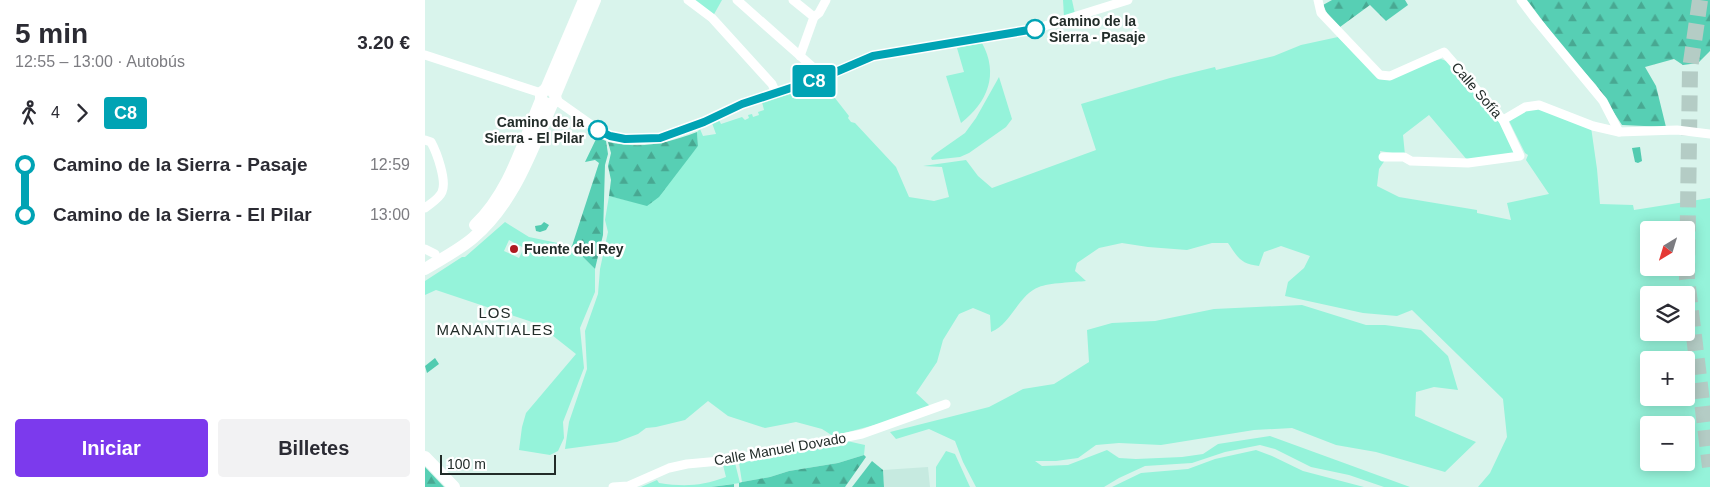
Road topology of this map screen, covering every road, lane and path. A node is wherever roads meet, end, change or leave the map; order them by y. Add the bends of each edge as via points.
1 (584, 0) edge
2 (595, 0) edge
3 (688, 0) edge
4 (737, 0) edge
5 (793, 0) edge
6 (826, 0) edge
7 (1129, 0) edge
8 (1318, 0) edge
9 (1521, 0) edge
10 (814, 17) junction
11 (425, 55) edge
12 (800, 56) junction
13 (824, 77) junction
14 (775, 93) junction
15 (549, 97) junction
16 (1503, 120) junction
17 (1619, 132) junction
18 (1710, 134) edge
19 (425, 140) edge
20 (1383, 157) dead end
21 (425, 208) edge
22 (428, 254) edge
23 (425, 269) edge
24 (946, 404) dead end
25 (425, 457) edge
26 (454, 487) edge
27 (613, 487) edge

1 - 15 main road
2 - 15 main road
3 - 14 street via 712,18 772,84
4 - 12 street
5 - 10 street
6 - 10 street
7 - 13 street via 1035,29 873,56
8 - 16 street, Calle Sofía via 1321,13 1380,75 1389,76 1444,52
9 - 17 street via 1603,101
10 - 12 street
11 - 15 street
12 - 13 street
13 - 14 street
14 - 15 street via 674,134 646,140 610,136
15 - 22 main road via 508,180 483,218 466,233
15 - 23 main road via 517,183 496,216 471,240
16 - 17 street via 1525,107 1539,104 1593,126
16 - 20 street, Calle Sofía via 1520,156 1468,164
17 - 18 street via 1677,130
19 - 21 street via 431,142 436,151 444,190
24 - 27 street, Calle Manuel Dovado via 862,434 731,460 687,464 669,468 628,486
25 - 26 main road

